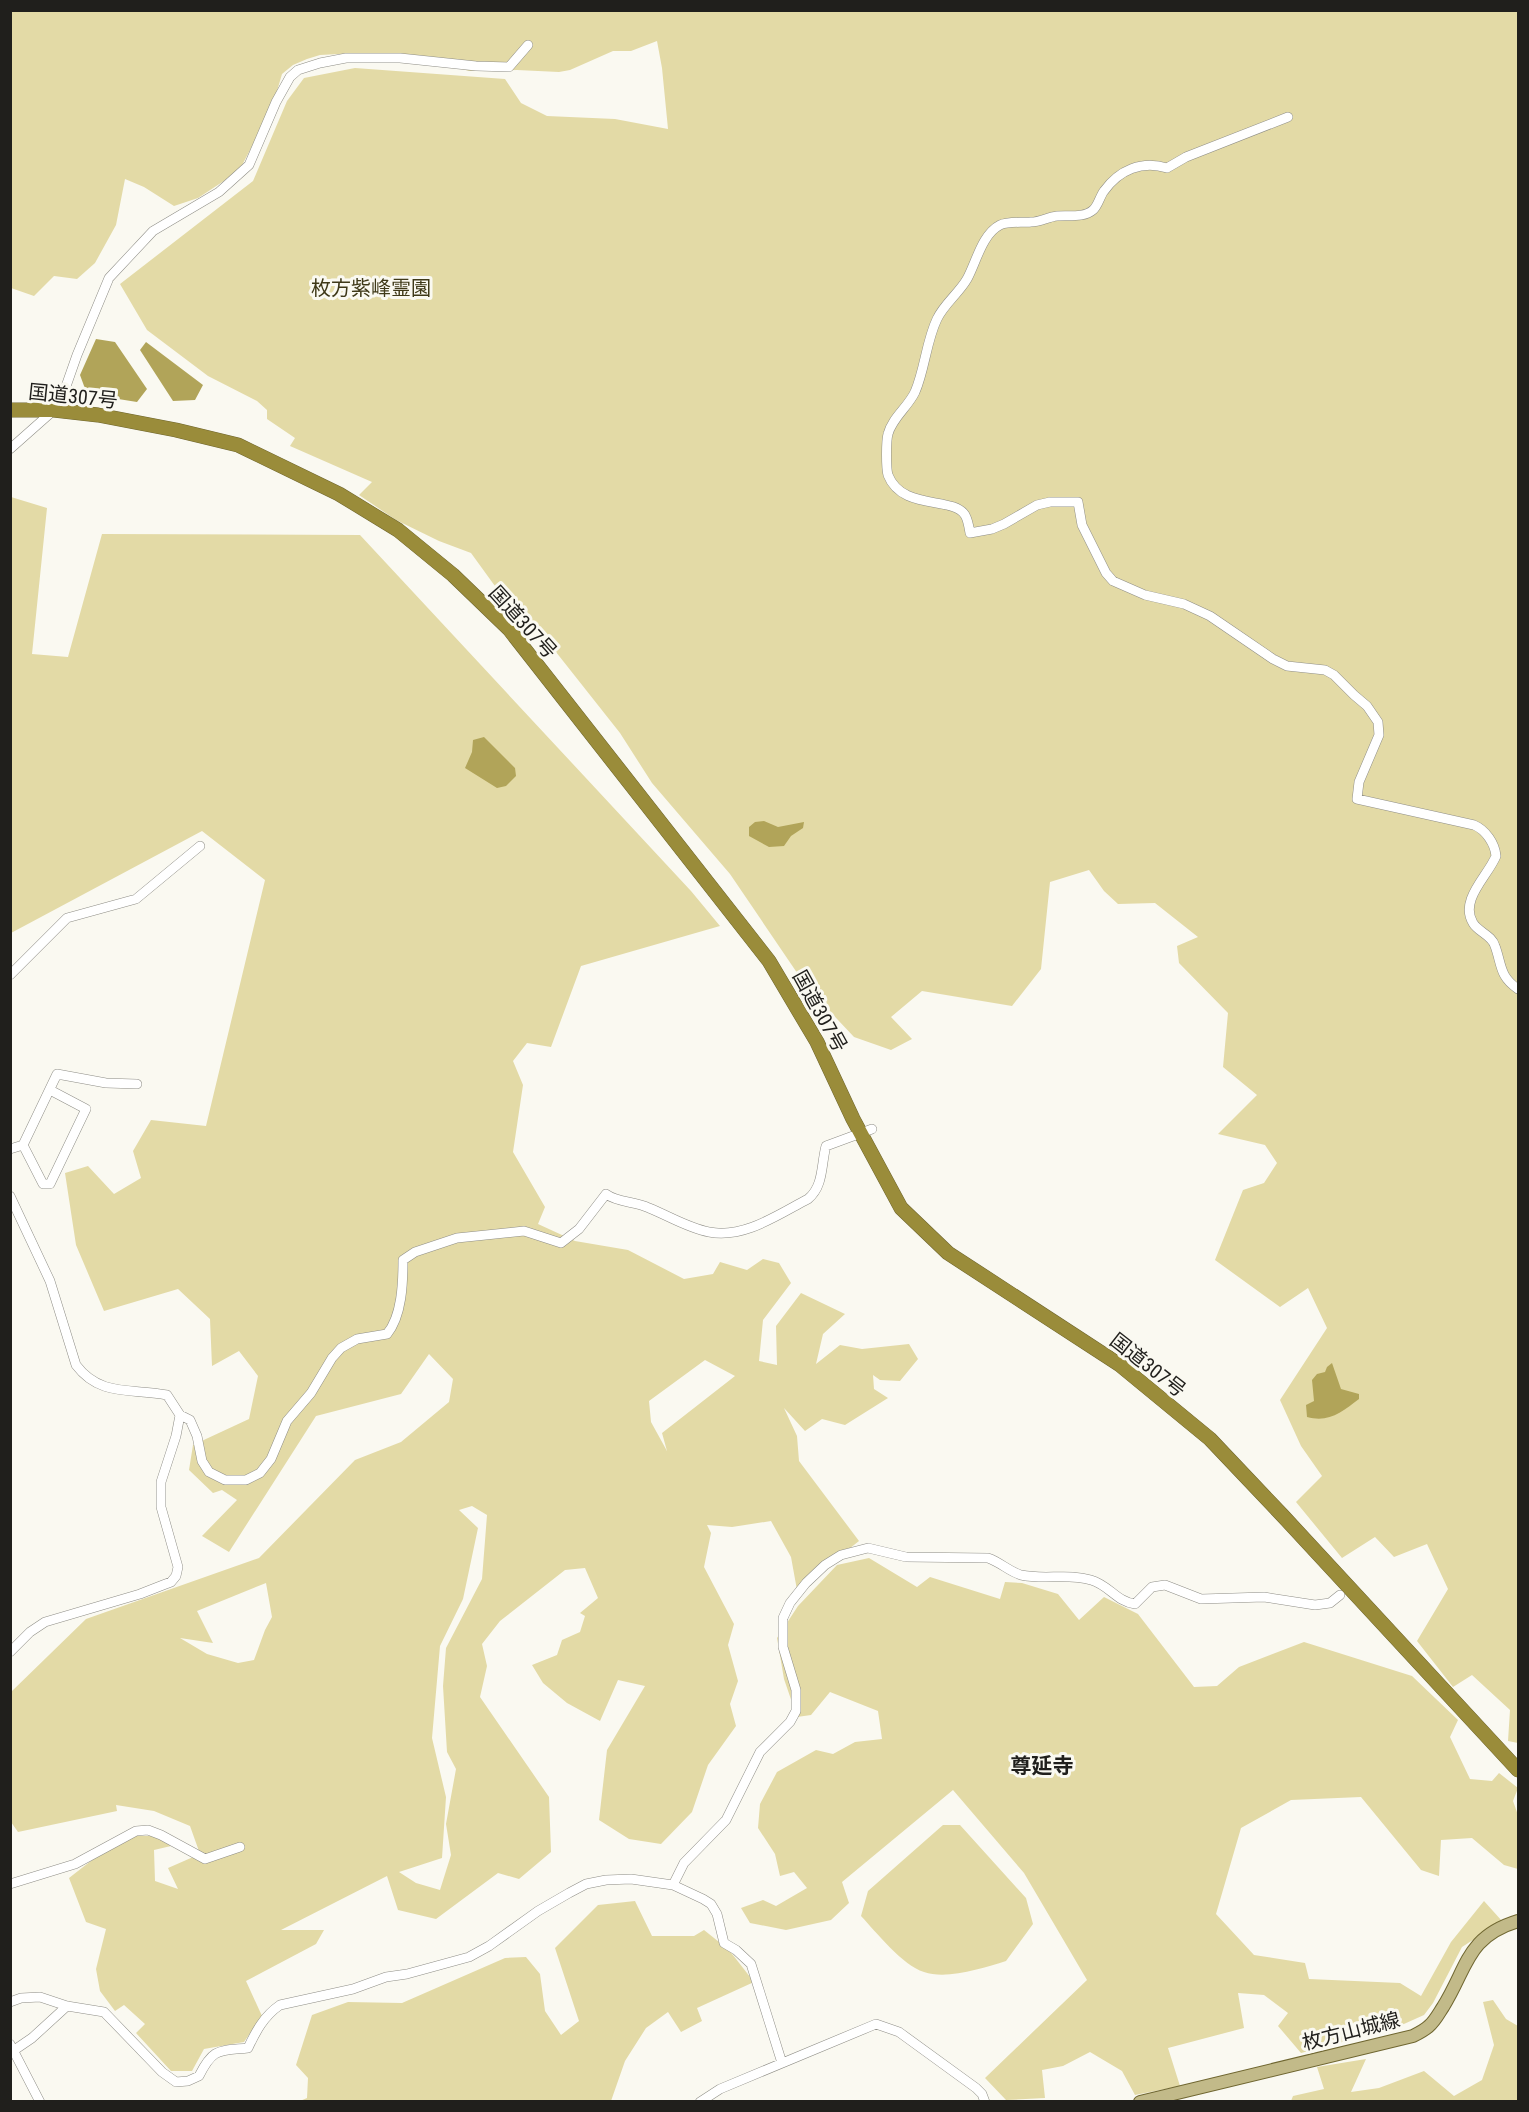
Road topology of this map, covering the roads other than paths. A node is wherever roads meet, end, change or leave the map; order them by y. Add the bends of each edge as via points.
1 (528, 45) dead end
2 (1288, 117) dead end
3 (10, 410) edge
4 (54, 410) junction
5 (10, 449) edge
6 (200, 846) dead end
7 (10, 975) edge
8 (1518, 989) edge
9 (137, 1084) dead end
10 (50, 1090) junction
11 (866, 1131) junction
12 (23, 1145) junction
13 (10, 1149) edge
14 (10, 1196) edge
15 (180, 1415) junction
16 (1340, 1595) dead end
17 (10, 1652) edge
18 (1518, 1770) edge
19 (240, 1847) dead end
20 (10, 1884) edge
21 (673, 1885) junction
22 (1518, 1921) edge
23 (10, 2002) edge
24 (67, 2006) junction
25 (12, 2049) edge
26 (782, 2063) junction
27 (40, 2102) edge
28 (700, 2102) edge
29 (985, 2102) edge
30 (1140, 2102) edge

1 - 4 street via 509,67 346,58 298,70 276,102 249,165 219,192 153,231 109,278
2 - 8 street via 1167,168 1139,165 1124,171 1103,192 1093,210 1084,215 1002,224 994,229 967,279 938,317 913,395 891,425 888,474 914,499 956,508 964,514 970,533 1004,524 1037,505 1078,502 1082,525 1113,581 1210,616 1287,666 1325,670 1334,675 1378,722 1379,735 1359,782 1357,799 1474,825 1493,844 1496,856 1477,887 1469,913 1477,928 1493,941 1502,972
3 - 4 highway, 国道307号
4 - 5 street
4 - 11 highway, 国道307号 via 98,415 238,445 339,494 398,530 453,575 508,629 769,961
6 - 7 street via 136,899 66,918
9 - 10 street via 57,1074
10 - 12 street
10 - 12 street via 86,1109 50,1184 43,1184
11 - 15 street via 826,1146 821,1179 808,1199 731,1233 710,1233 690,1227 646,1206 606,1194 579,1228 561,1243 524,1231 457,1238 415,1252 403,1260 398,1318 393,1328 387,1334 357,1339 340,1348 287,1421 271,1459 260,1473 246,1480 225,1480 209,1472 190,1420
11 - 18 highway, 国道307号 via 901,1208 948,1253 1120,1365 1210,1439
12 - 13 street
14 - 15 street via 50,1281 76,1365 101,1387 167,1395
15 - 17 street via 161,1482 161,1507 178,1567 176,1576 171,1582 140,1594 45,1622
16 - 21 street via 1330,1603 1315,1605 1264,1597 1201,1599 1165,1585 1152,1587 1135,1604 1124,1603 1093,1580 1023,1575 988,1558 906,1557 868,1548 841,1555 806,1583 783,1618 783,1647 796,1690 796,1711 760,1752 726,1820 684,1863
19 - 20 street via 205,1859 148,1830 136,1832 75,1864
21 - 24 street via 631,1879 586,1884 469,1957 280,2005 259,2026 248,2048 219,2051 208,2058 199,2076 188,2080 176,2082 162,2072 104,2012
21 - 26 street via 711,1904 724,1943 751,1965
22 - 30 main road, 枚方山城線 via 1487,1936 1470,1953 1440,2012 1431,2025 1413,2036
23 - 24 street via 40,1997
24 - 25 street
25 - 27 street
26 - 28 street via 720,2089
26 - 29 street via 876,2024 899,2032 976,2088

